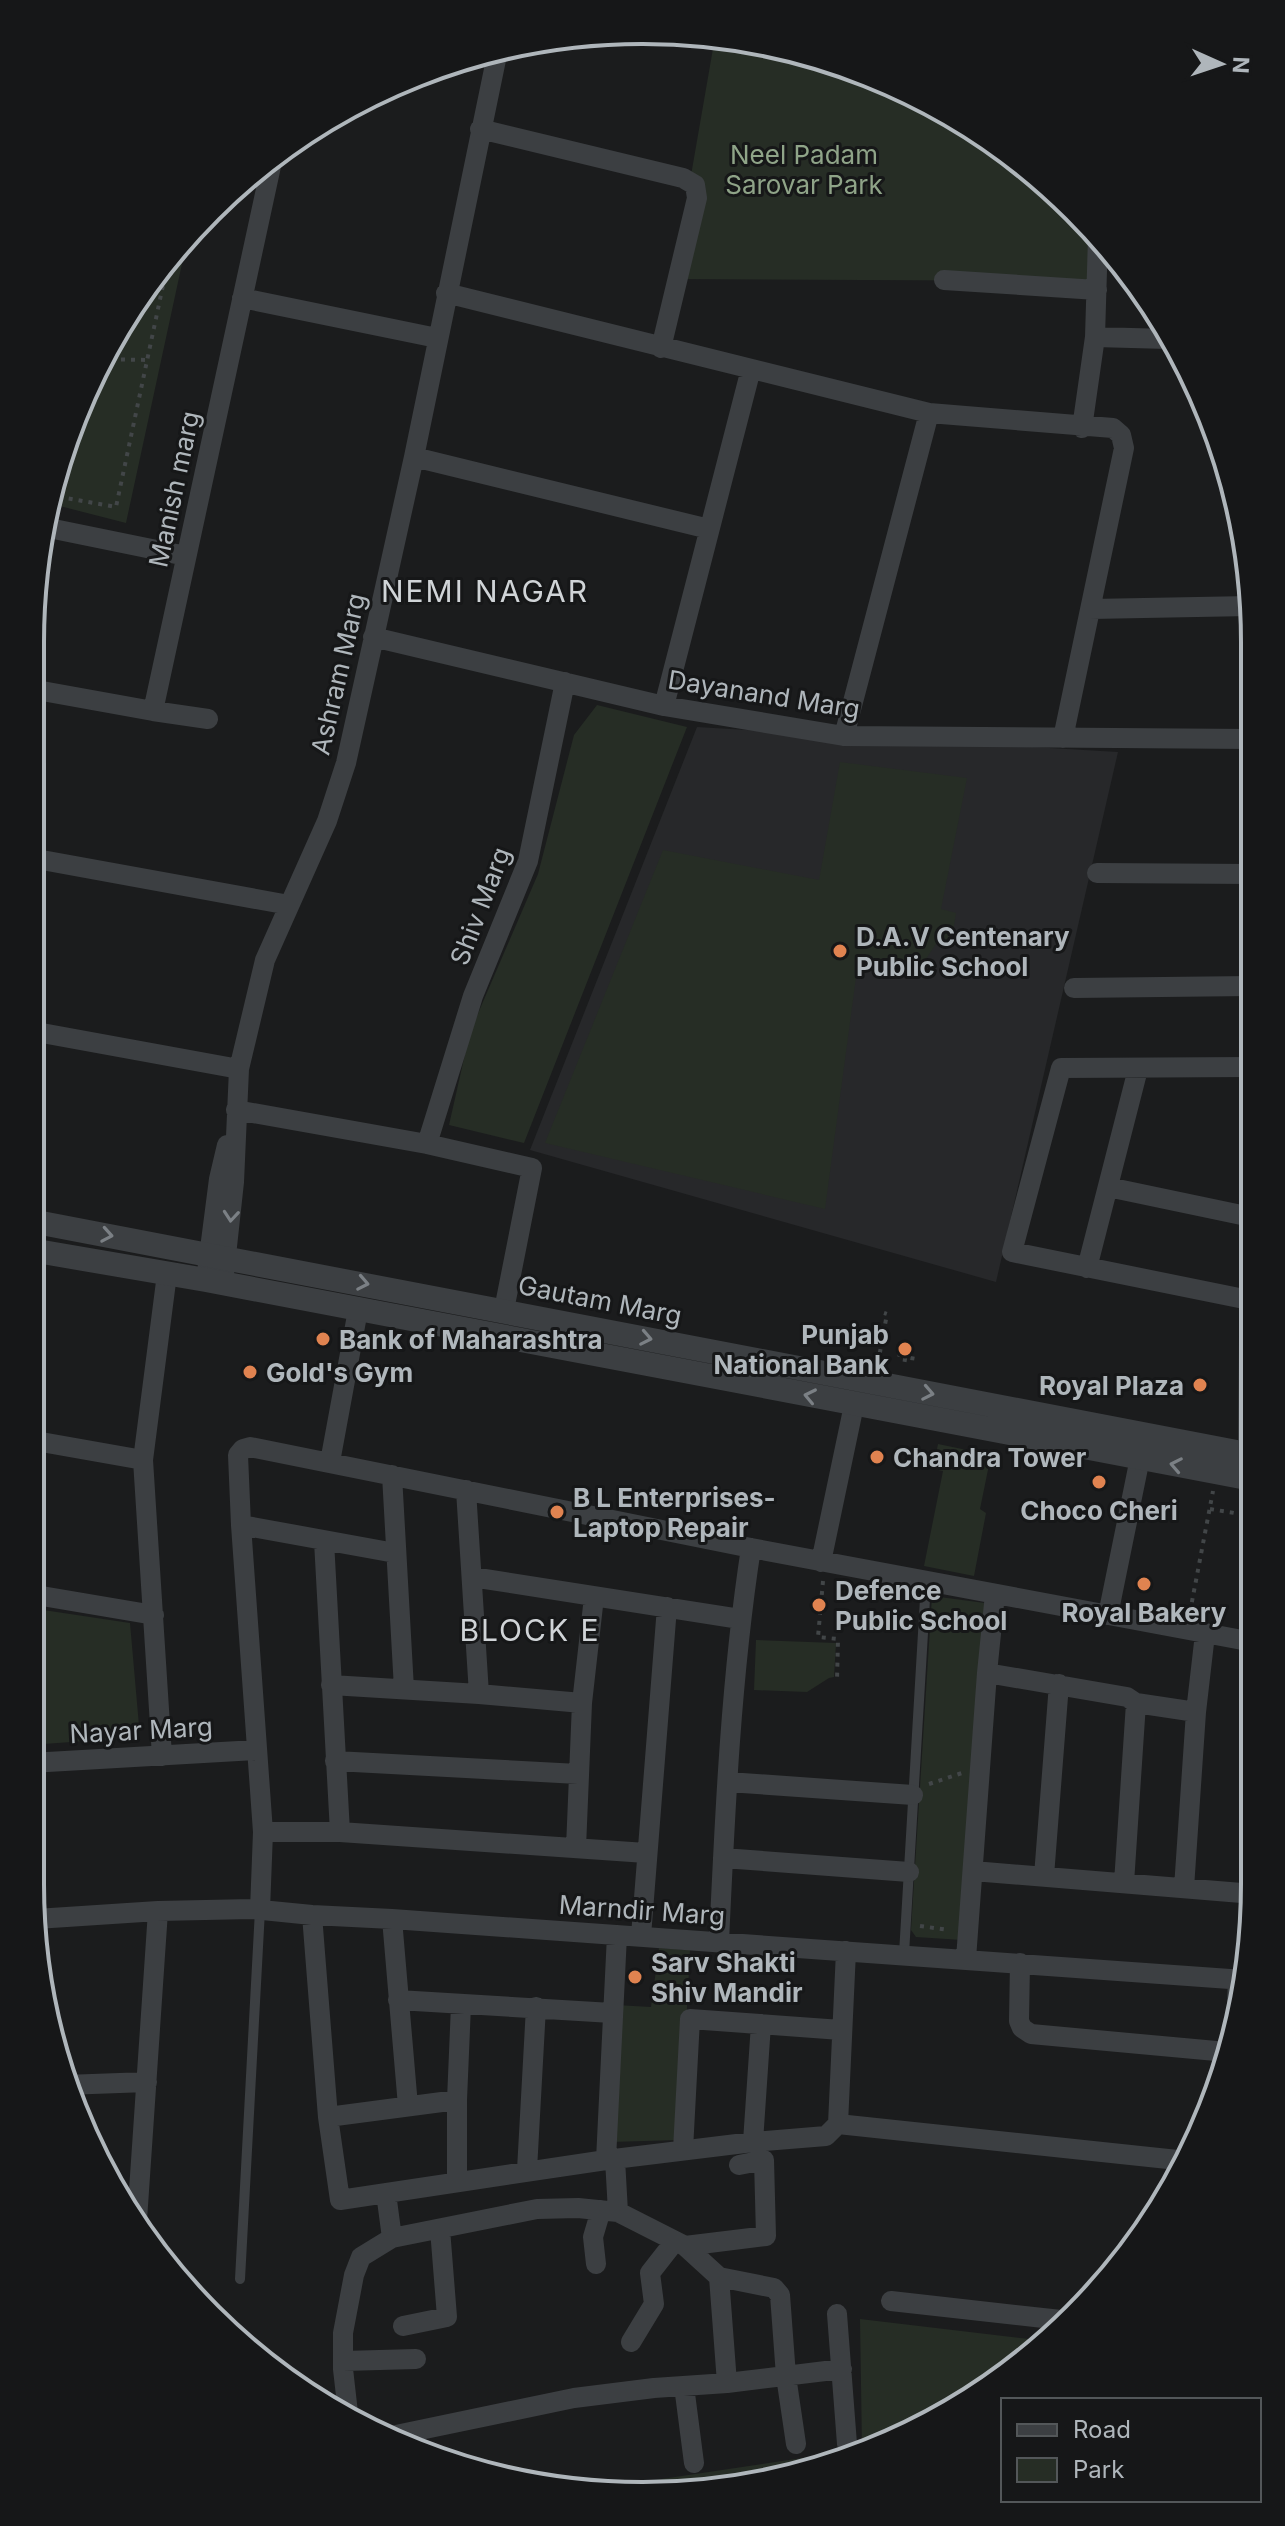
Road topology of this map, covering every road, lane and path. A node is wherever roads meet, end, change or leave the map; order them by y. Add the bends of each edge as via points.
1 (495, 62) edge
2 (480, 129) junction
3 (269, 176) edge
4 (1098, 255) edge
5 (944, 280) dead end
6 (163, 285) edge
7 (1097, 290) junction
8 (446, 293) junction
9 (242, 298) junction
10 (1095, 337) junction
11 (437, 338) junction
12 (1158, 339) edge
13 (661, 348) junction
14 (116, 359) edge
15 (147, 360) junction
16 (751, 369) junction
17 (929, 413) junction
18 (1082, 428) junction
19 (414, 457) junction
20 (62, 498) edge
21 (709, 529) junction
22 (55, 530) edge
23 (186, 556) junction
24 (1240, 606) edge
25 (1091, 609) junction
26 (373, 637) junction
27 (565, 682) junction
28 (44, 691) edge
29 (664, 706) junction
30 (153, 711) junction
31 (208, 719) dead end
32 (844, 736) junction
33 (1063, 738) junction
34 (1241, 739) edge
35 (44, 860) edge
36 (1097, 873) dead end
37 (1241, 874) edge
38 (289, 905) junction
39 (1241, 986) edge
40 (1074, 988) dead end
41 (44, 1033) edge
42 (1241, 1067) edge
43 (239, 1069) junction
44 (1138, 1069) junction
45 (236, 1110) junction
46 (427, 1144) junction
47 (1108, 1187) junction
48 (1241, 1215) edge
49 (44, 1223) edge
50 (44, 1252) edge
51 (219, 1255) junction
52 (1087, 1268) junction
53 (167, 1274) junction
54 (214, 1282) junction
55 (1241, 1298) edge
56 (358, 1310) junction
57 (504, 1310) junction
58 (884, 1313) dead end
59 (900, 1353) dead end
60 (913, 1355) dead end
61 (874, 1382) junction
62 (854, 1405) junction
63 (44, 1442) edge
64 (1140, 1458) junction
65 (143, 1460) junction
66 (1241, 1461) edge
67 (330, 1462) junction
68 (1241, 1466) edge
69 (1216, 1472) junction
70 (392, 1475) junction
71 (466, 1490) junction
72 (1210, 1509) junction
73 (1241, 1514) edge
74 (241, 1525) junction
75 (324, 1541) junction
76 (751, 1548) junction
77 (395, 1553) junction
78 (823, 1569) junction
79 (472, 1577) junction
80 (995, 1594) junction
81 (44, 1596) edge
82 (594, 1597) junction
83 (925, 1599) dead end
84 (667, 1607) junction
85 (154, 1615) junction
86 (1108, 1615) junction
87 (740, 1619) junction
88 (978, 1626) dead end
89 (1196, 1632) junction
90 (937, 1638) dead end
91 (1241, 1640) edge
92 (987, 1673) junction
93 (837, 1681) dead end
94 (1059, 1684) junction
95 (331, 1685) junction
96 (404, 1689) junction
97 (479, 1694) junction
98 (582, 1703) junction
99 (1136, 1703) junction
100 (1196, 1712) junction
101 (256, 1750) junction
102 (162, 1756) junction
103 (335, 1761) junction
104 (44, 1762) edge
105 (980, 1767) junction
106 (929, 1770) dead end
107 (578, 1774) junction
108 (728, 1782) junction
109 (913, 1795) junction
110 (263, 1832) junction
111 (340, 1832) junction
112 (576, 1848) junction
113 (646, 1853) junction
114 (723, 1858) junction
115 (973, 1871) junction
116 (909, 1872) junction
117 (1044, 1876) junction
118 (1124, 1883) junction
119 (1184, 1888) junction
120 (1241, 1893) edge
121 (260, 1910) junction
122 (158, 1911) junction
123 (920, 1912) dead end
124 (312, 1915) junction
125 (45, 1918) edge
126 (392, 1919) junction
127 (959, 1931) dead end
128 (617, 1935) junction
129 (641, 1936) junction
130 (719, 1942) junction
131 (846, 1951) junction
132 (904, 1954) junction
133 (966, 1959) junction
134 (1020, 1963) junction
135 (1233, 1979) edge
136 (398, 2000) junction
137 (461, 2005) junction
138 (536, 2007) junction
139 (612, 2013) junction
140 (761, 2024) junction
141 (841, 2030) junction
142 (1217, 2051) edge
143 (147, 2082) junction
144 (79, 2084) edge
145 (457, 2100) junction
146 (408, 2106) junction
147 (328, 2117) junction
148 (838, 2124) junction
149 (753, 2142) junction
150 (683, 2150) junction
151 (610, 2159) junction
152 (1173, 2160) edge
153 (739, 2165) dead end
154 (527, 2170) junction
155 (457, 2181) junction
156 (386, 2193) junction
157 (138, 2205) edge
158 (609, 2211) junction
159 (440, 2229) junction
160 (392, 2238) junction
161 (680, 2243) junction
162 (596, 2264) dead end
163 (719, 2277) junction
164 (240, 2279) dead end
165 (891, 2301) dead end
166 (837, 2314) dead end
167 (1053, 2319) edge
168 (403, 2326) dead end
169 (631, 2342) dead end
170 (416, 2359) dead end
171 (343, 2361) junction
172 (842, 2369) junction
173 (786, 2376) junction
174 (727, 2383) junction
175 (684, 2386) junction
176 (347, 2404) edge
177 (406, 2433) edge
178 (796, 2444) dead end
179 (847, 2444) dead end
180 (694, 2463) dead end

1 - 2 street, Ashram Marg
2 - 8 street, Ashram Marg
2 - 13 street via 695,185 697,198
3 - 9 street, Manish marg
4 - 7 street
5 - 7 street
6 - 15 path
7 - 10 street
8 - 11 street, Ashram Marg
8 - 13 street
9 - 11 street
9 - 23 street, Manish marg
10 - 12 street
10 - 18 street
11 - 19 street, Ashram Marg
13 - 16 street
14 - 15 path
15 - 20 path via 116,507
16 - 17 street
16 - 21 street
17 - 18 street
17 - 32 street
18 - 25 street via 1113,428 1124,448
19 - 21 street
19 - 26 street, Ashram Marg
21 - 29 street
22 - 23 street
23 - 30 street, Manish marg
24 - 25 street
25 - 33 street
26 - 27 street, Dayanand Marg
26 - 38 street, Ashram Marg via 346,763
27 - 29 street, Dayanand Marg
27 - 46 street, Shiv Marg via 528,861 473,996
28 - 30 street
29 - 32 street, Dayanand Marg
30 - 31 street
32 - 33 street, Dayanand Marg
33 - 34 street, Dayanand Marg
35 - 38 street
36 - 37 street
38 - 43 street, Ashram Marg via 265,960
39 - 40 street
41 - 43 street
42 - 44 street
43 - 45 street, Ashram Marg
44 - 47 street
44 - 52 street via 1061,1068 1012,1252
45 - 46 street
45 - 51 street, Ashram Marg via 219,1179
46 - 57 street via 532,1168
47 - 48 street
47 - 52 street
49 -> 51 street, Gautam Marg
50 - 53 street, Gautam Marg
51 - 54 street, Ashram Marg
51 -> 57 street, Gautam Marg
52 - 55 street
53 - 54 street, Gautam Marg
53 - 65 street
54 - 56 street, Gautam Marg
62 -> 56 street, Gautam Marg
56 - 67 street
57 -> 61 street, Gautam Marg
58 - 61 path
59 - 60 path via 899,1359 905,1360 912,1361
61 -> 66 street, Gautam Marg
62 - 64 street, Gautam Marg
62 - 78 street
63 - 65 street
69 -> 64 street, Gautam Marg
64 - 86 street
65 - 85 street
67 - 70 street
67 - 74 street via 243,1449 238,1455
68 - 69 street, Gautam Marg
69 - 72 path
70 - 71 street
70 - 77 street
71 - 76 street
71 - 79 street
72 - 73 path
72 - 89 path
74 - 75 street
74 - 101 street
75 - 77 street
75 - 95 street
76 - 78 street
76 - 87 street
77 - 96 street
78 - 80 street
78 - 93 path via 818,1637 838,1639
79 - 82 street
79 - 97 street
80 - 86 street
80 - 92 street
81 - 85 street
82 - 84 street
82 - 98 street
83 - 109 lane
84 - 87 street
84 - 113 street
85 - 102 street
86 - 89 street
87 - 108 street
88 - 90 path via 938,1624
89 - 91 street
89 - 100 street
92 - 94 street
92 - 105 street
94 - 99 street
94 - 117 street
95 - 96 street
95 - 103 street
96 - 97 street
97 - 98 street
98 - 107 street
99 - 100 street
99 - 118 street
100 - 119 street
101 - 102 street, Nayar Marg
101 - 110 street
102 - 104 street, Nayar Marg
103 - 107 street
103 - 111 street
105 - 106 path via 929,1784
105 - 115 street
107 - 112 street
108 - 109 street
108 - 114 street
109 - 116 lane
110 - 111 street
110 - 121 street
111 - 112 street
112 - 113 street
113 - 129 street
114 - 116 street
114 - 130 street
115 - 117 street
115 - 133 street
116 - 132 lane
117 - 118 street
118 - 119 street
119 - 120 street
121 - 122 street, Marndir Marg
121 - 124 street, Marndir Marg
121 - 164 lane
122 - 125 street, Marndir Marg
122 - 143 street
123 - 127 path via 919,1928
124 - 126 street, Marndir Marg
124 - 147 street
126 - 128 street, Marndir Marg
126 - 136 street
128 - 129 street, Marndir Marg
128 - 139 street
129 - 130 street, Marndir Marg
130 - 131 street, Marndir Marg
131 - 132 street, Marndir Marg
131 - 141 street
132 - 133 street, Marndir Marg
133 - 134 street, Marndir Marg
134 - 135 street, Marndir Marg
134 - 142 street via 1019,2021 1031,2034
136 - 137 street
136 - 146 street
137 - 138 street
137 - 145 street
138 - 139 street
138 - 154 street
139 - 151 street
140 - 141 street
140 - 149 street
140 - 150 street via 690,2019
141 - 148 street
143 - 144 street
143 - 157 street
145 - 146 street
145 - 155 street
146 - 147 street
147 - 156 street via 340,2200
148 - 149 street via 826,2136
148 - 152 street
149 - 150 street
150 - 151 street
151 - 154 street
151 - 158 street
153 - 161 street via 764,2160 766,2236
154 - 155 street
155 - 156 street
156 - 160 street
158 - 159 street via 537,2209
158 - 161 street
158 - 162 street via 593,2237
159 - 160 street
159 - 168 street via 447,2317
160 - 171 street via 361,2257 343,2333
161 - 163 street
161 - 169 street via 650,2273 654,2304
163 - 173 street via 774,2288 780,2295
163 - 174 street
165 - 167 street
166 - 172 street
170 - 171 street
171 - 176 street
172 - 173 street
172 - 179 street
173 - 174 street
173 - 178 street
174 - 175 street
175 - 177 street via 574,2398
175 - 180 street

